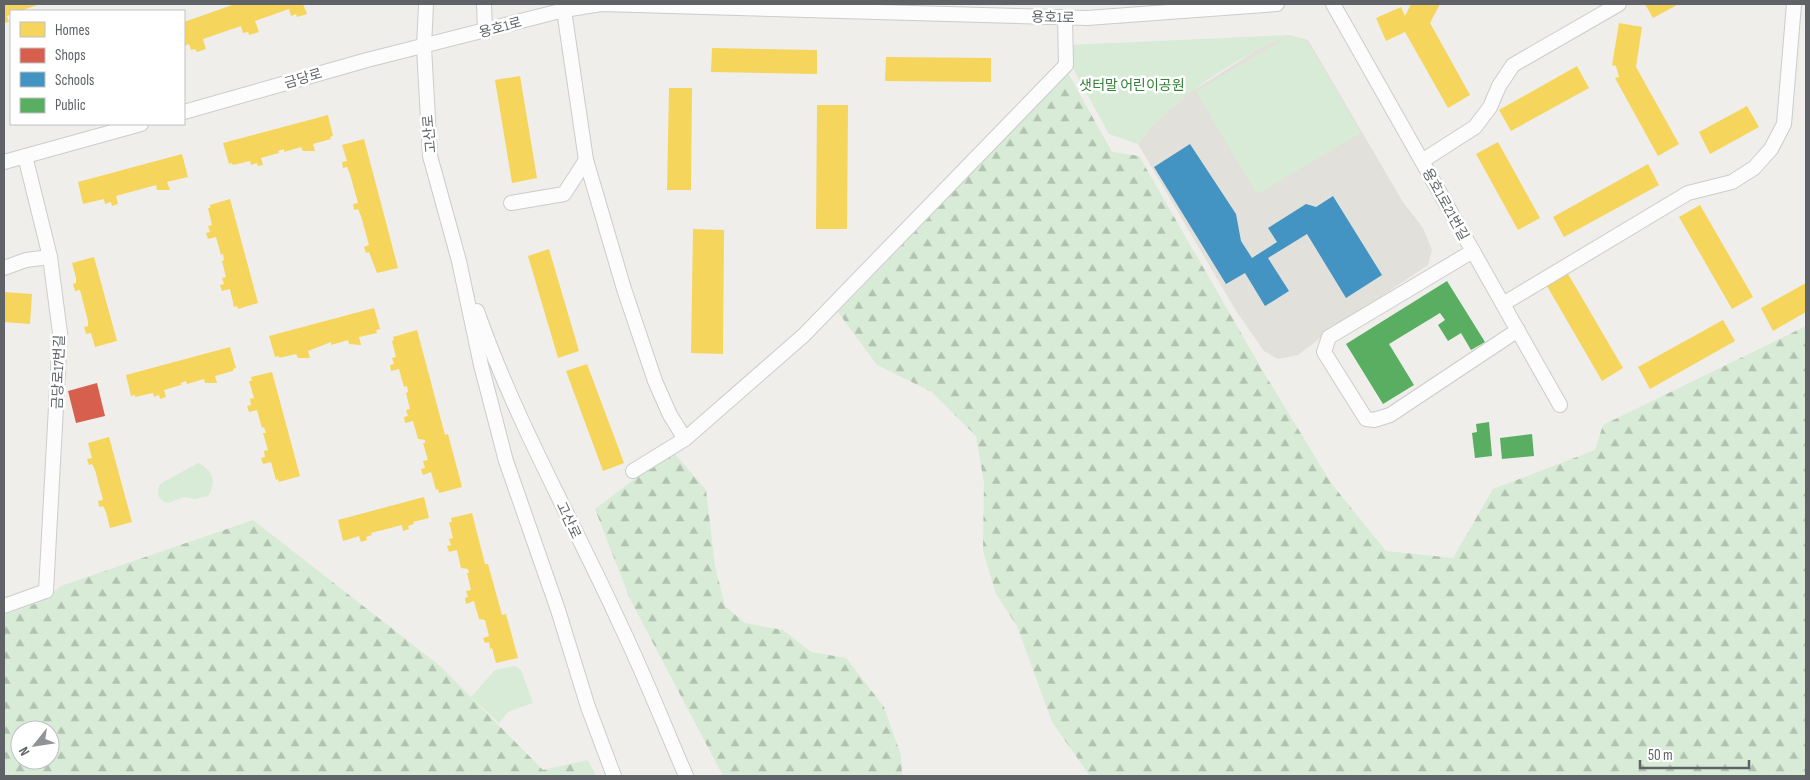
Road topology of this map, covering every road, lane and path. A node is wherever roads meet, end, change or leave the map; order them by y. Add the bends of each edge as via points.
1 (426, 4) edge
2 (484, 4) edge
3 (1088, 4) edge
4 (1277, 4) edge
5 (1333, 4) edge
6 (1619, 4) edge
7 (1794, 4) edge
8 (812, 7) edge
9 (1185, 8) edge
10 (564, 10) junction
11 (1066, 17) junction
12 (1087, 18) junction
13 (485, 30) junction
14 (424, 47) junction
15 (185, 112) edge
16 (137, 125) edge
17 (26, 156) junction
18 (586, 160) junction
19 (1422, 161) junction
20 (4, 162) edge
21 (511, 203) dead end
22 (1473, 251) junction
23 (50, 257) junction
24 (459, 261) junction
25 (4, 268) edge
26 (1503, 304) junction
27 (1518, 330) junction
28 (1560, 405) dead end
29 (685, 439) junction
30 (633, 471) dead end
31 (4, 606) edge
32 (614, 776) edge
33 (686, 776) edge

1 - 14 street, 고산로
2 - 13 street
3 - 12 street, 용호1로
4 - 9 street, 용호1로
5 - 19 street, 용호1로21번길
6 - 19 street via 1513,65 1475,127
7 - 26 street via 1784,124 1771,149 1754,168 1732,182 1688,193
8 - 10 street, 용호1로 via 601,4
8 - 11 street, 용호1로
9 - 12 street, 용호1로
10 - 13 street, 용호1로
10 - 18 street
11 - 12 street, 용호1로
11 - 29 street via 1066,64 804,335
13 - 14 street, 용호1로
14 - 15 street, 금당로
14 - 24 street, 고산로 via 430,156
16 - 17 street
17 - 20 street
17 - 23 street, 금당로17번길
18 - 21 street via 564,194
18 - 29 street via 655,380
19 - 22 street, 용호1로21번길
22 - 26 street, 용호1로21번길
22 - 27 street via 1329,337 1324,352 1366,419 1374,420 1390,415
23 - 25 street via 26,260
23 - 31 street, 금당로17번길 via 60,333 46,590
24 - 32 street, 고산로 via 506,461
24 - 33 street, 고산로 via 494,361 527,436 620,623
26 - 27 street, 용호1로21번길
27 - 28 street, 용호1로21번길
29 - 30 street

